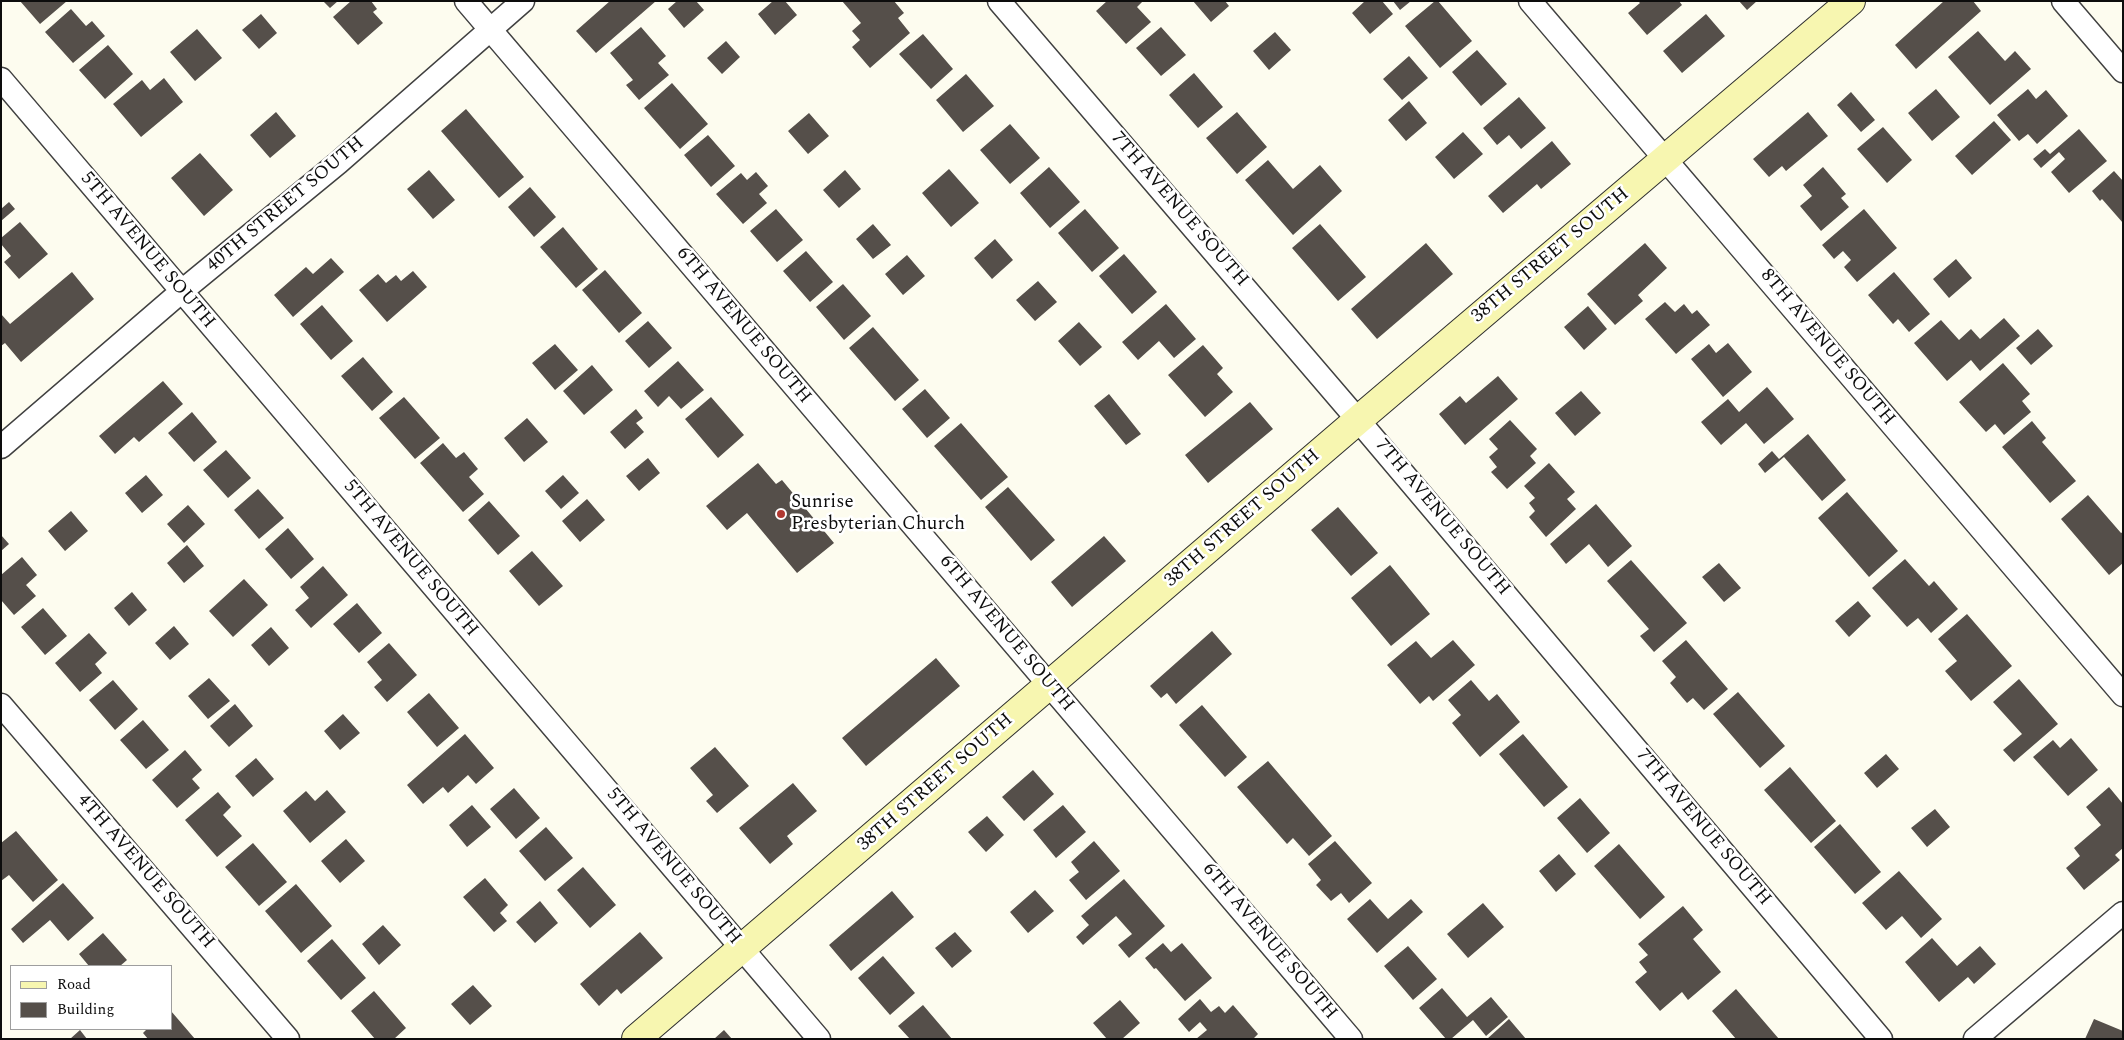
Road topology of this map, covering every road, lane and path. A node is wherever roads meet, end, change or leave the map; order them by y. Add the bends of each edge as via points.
1 (466, 1) edge
2 (523, 1) edge
3 (999, 1) edge
4 (1530, 1) edge
5 (1851, 1) edge
6 (2063, 1) edge
7 (490, 30) junction
8 (2123, 71) edge
9 (1, 79) edge
10 (1666, 159) junction
11 (182, 291) junction
12 (1358, 420) junction
13 (1, 446) edge
14 (1050, 685) junction
15 (2123, 695) edge
16 (1, 705) edge
17 (2123, 913) edge
18 (741, 948) junction
19 (288, 1039) edge
20 (636, 1039) edge
21 (819, 1039) edge
22 (1351, 1039) edge
23 (1881, 1039) edge
24 (1975, 1039) edge

1 - 7 street, 6TH AVENUE SOUTH
2 - 7 street, 40TH STREET SOUTH
3 - 12 street, 7TH AVENUE SOUTH
4 - 10 street, 8TH AVENUE SOUTH
5 - 10 main road, 38TH STREET SOUTH
6 - 8 street
7 - 11 street, 40TH STREET SOUTH via 338,163
7 - 14 street, 6TH AVENUE SOUTH
9 - 11 street, 5TH AVENUE SOUTH
10 - 12 main road, 38TH STREET SOUTH
10 - 15 street, 8TH AVENUE SOUTH
11 - 13 street, 40TH STREET SOUTH
11 - 18 street, 5TH AVENUE SOUTH
12 - 14 main road, 38TH STREET SOUTH
12 - 23 street, 7TH AVENUE SOUTH
14 - 18 main road, 38TH STREET SOUTH
14 - 22 street, 6TH AVENUE SOUTH
16 - 19 street, 4TH AVENUE SOUTH
17 - 24 street
18 - 20 main road, 38TH STREET SOUTH
18 - 21 street, 5TH AVENUE SOUTH

